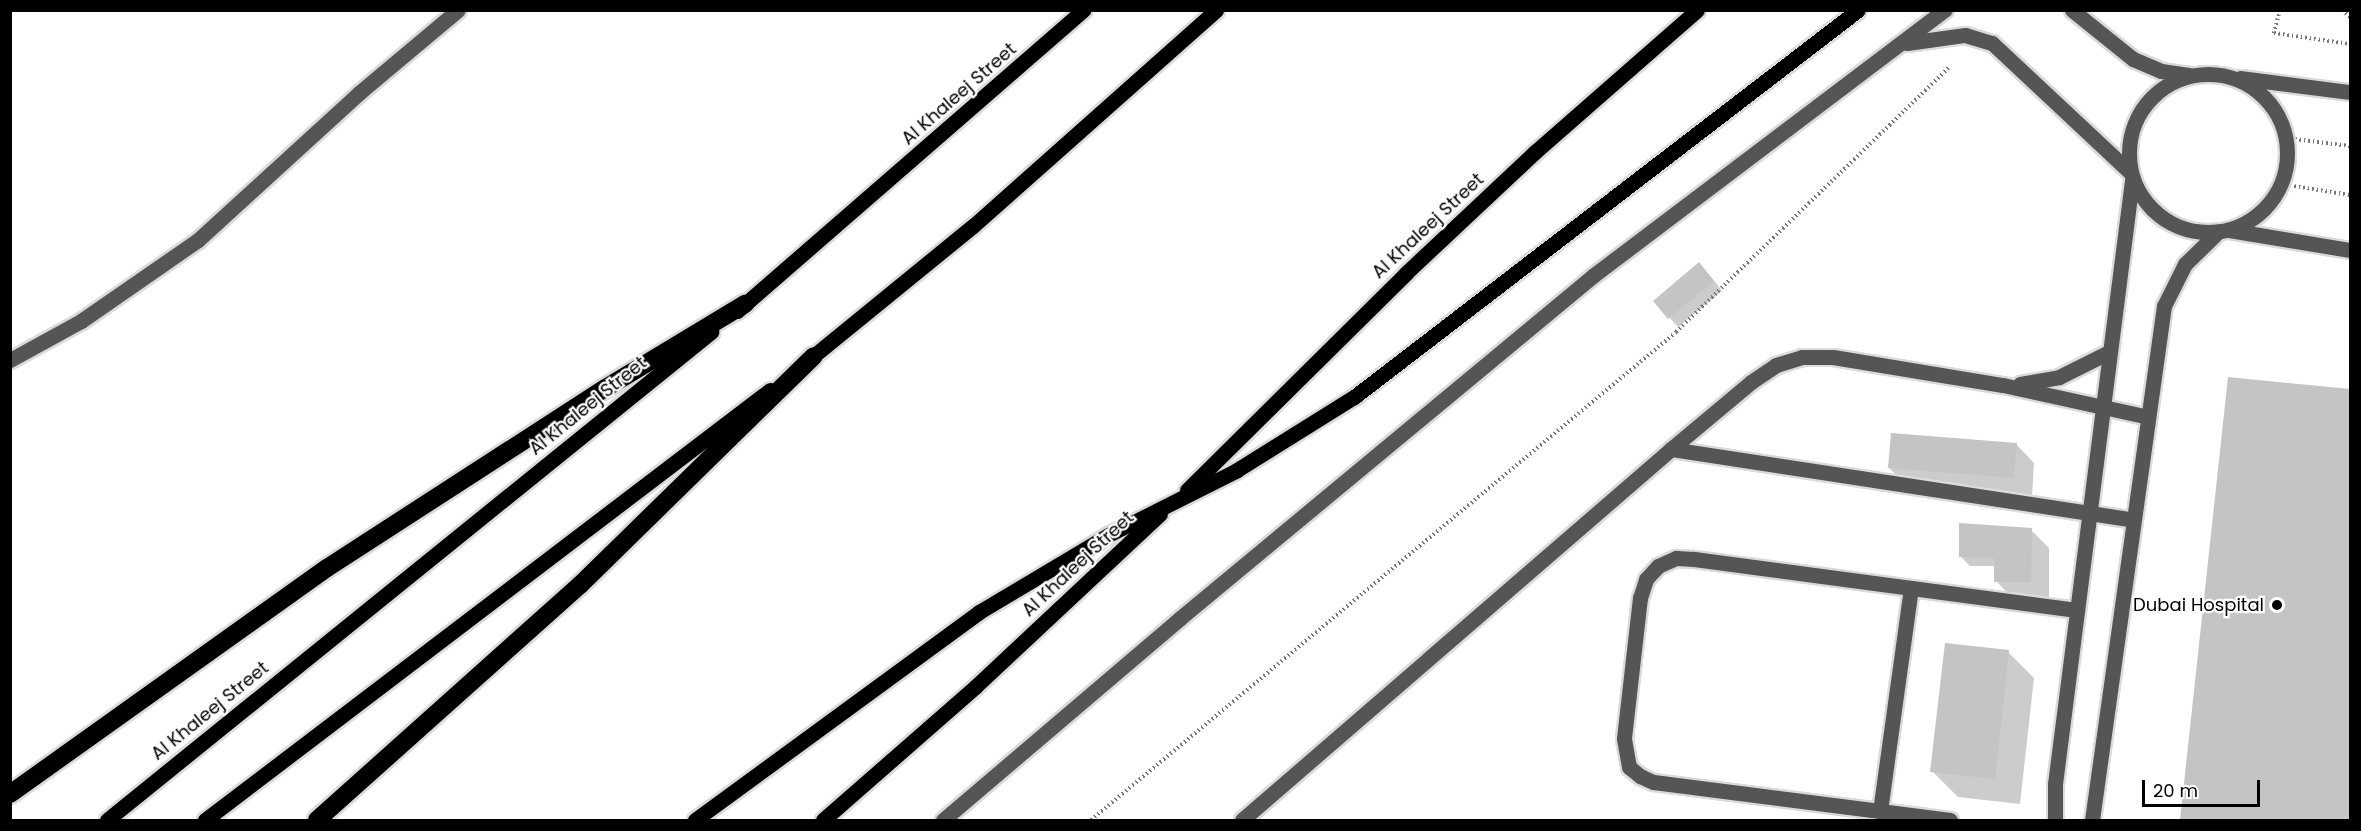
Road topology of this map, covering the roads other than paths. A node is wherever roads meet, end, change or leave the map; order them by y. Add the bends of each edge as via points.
1 (458, 10) edge
2 (1083, 10) edge
3 (1216, 10) edge
4 (1697, 10) edge
5 (1858, 10) edge
6 (1945, 10) edge
7 (2072, 10) edge
8 (1907, 43) junction
9 (2192, 75) junction
10 (2229, 76) junction
11 (2350, 92) edge
12 (2131, 176) junction
13 (2224, 231) junction
14 (2350, 250) edge
15 (745, 304) junction
16 (2109, 352) junction
17 (814, 356) junction
18 (11, 360) edge
19 (2003, 385) junction
20 (2103, 407) junction
21 (2148, 417) junction
22 (1671, 449) junction
23 (1174, 501) junction
24 (2089, 514) junction
25 (2133, 520) junction
26 (1911, 588) junction
27 (2077, 610) junction
28 (10, 794) edge
29 (1880, 811) junction
30 (107, 820) edge
31 (205, 820) edge
32 (317, 820) edge
33 (695, 820) edge
34 (822, 820) edge
35 (943, 820) edge
36 (1242, 820) edge
37 (1950, 820) edge
38 (2055, 820) edge
39 (2092, 820) edge

1 - 18 street via 359,93 198,240 81,321
2 - 15 main road, Al Khaleej Street
3 - 17 main road via 973,226
4 - 23 main road, Al Khaleej Street via 1423,257
5 - 23 main road via 1354,397 1286,441
6 - 8 street
7 - 9 street via 2133,59 2161,71
8 - 12 street via 1965,35 1980,38 2004,52
8 - 35 street via 1594,275
9 - 10 street
9 - 12 street via 2168,84 2148,100 2134,121 2127,146
10 - 11 street
10 - 13 street via 2266,99 2279,117 2286,138 2286,169 2269,205 2251,220
12 - 13 street via 2145,203 2165,221 2191,231
12 - 16 street
13 - 14 street
13 - 21 street via 2185,264 2164,306
15 - 28 highway via 594,395 327,568
15 - 30 main road, Al Khaleej Street
16 - 19 street via 2059,377
16 - 20 street
17 - 31 main road
17 - 32 highway via 580,585
19 - 20 street
19 - 22 street via 1833,357 1802,357 1776,365 1751,382
20 - 21 street
20 - 24 street
21 - 25 street
22 - 24 street
22 - 36 street
23 - 33 main road via 1043,572 979,612
23 - 34 main road, Al Khaleej Street via 976,686
24 - 25 street
24 - 27 street
25 - 39 street
26 - 27 street
26 - 29 street
26 - 29 street via 1676,558 1658,566 1646,579 1640,598 1624,753 1629,766 1640,776 1653,782
27 - 38 street via 2055,784
29 - 37 street

